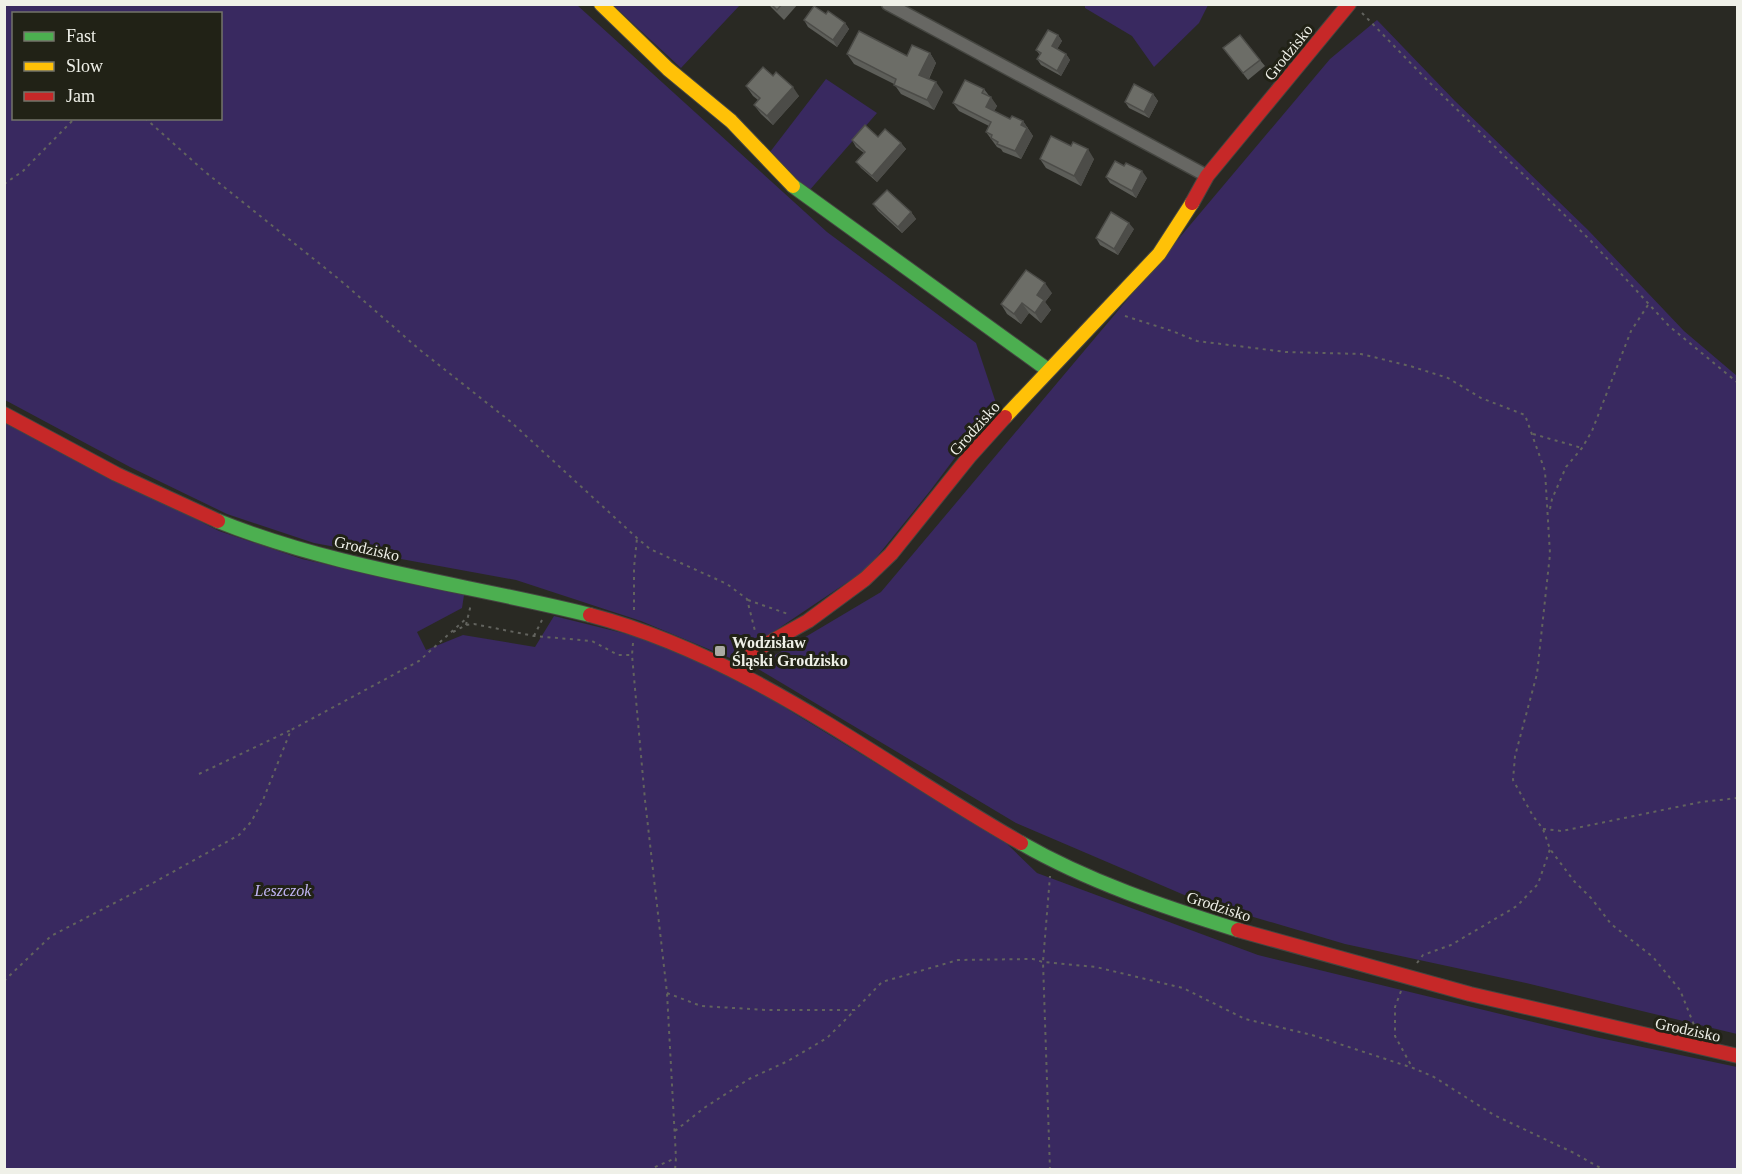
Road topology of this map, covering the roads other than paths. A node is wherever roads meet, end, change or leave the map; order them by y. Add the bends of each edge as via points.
1 (602, 4) edge
2 (888, 4) edge
3 (1349, 4) edge
4 (1207, 176) junction
5 (1048, 370) junction
6 (4, 414) edge
7 (737, 672) junction
8 (1737, 1056) edge

1 - 5 street via 668,69 731,121 796,189
2 - 4 street
3 - 4 street, Grodzisko
4 - 5 street, Grodzisko via 1159,254
5 - 7 street, Grodzisko via 969,457 891,554 865,579 808,621 760,648
6 - 7 street, Grodzisko via 120,477 220,522 310,552 634,627
7 - 8 street, Grodzisko via 1022,844 1103,883 1182,912 1406,977

